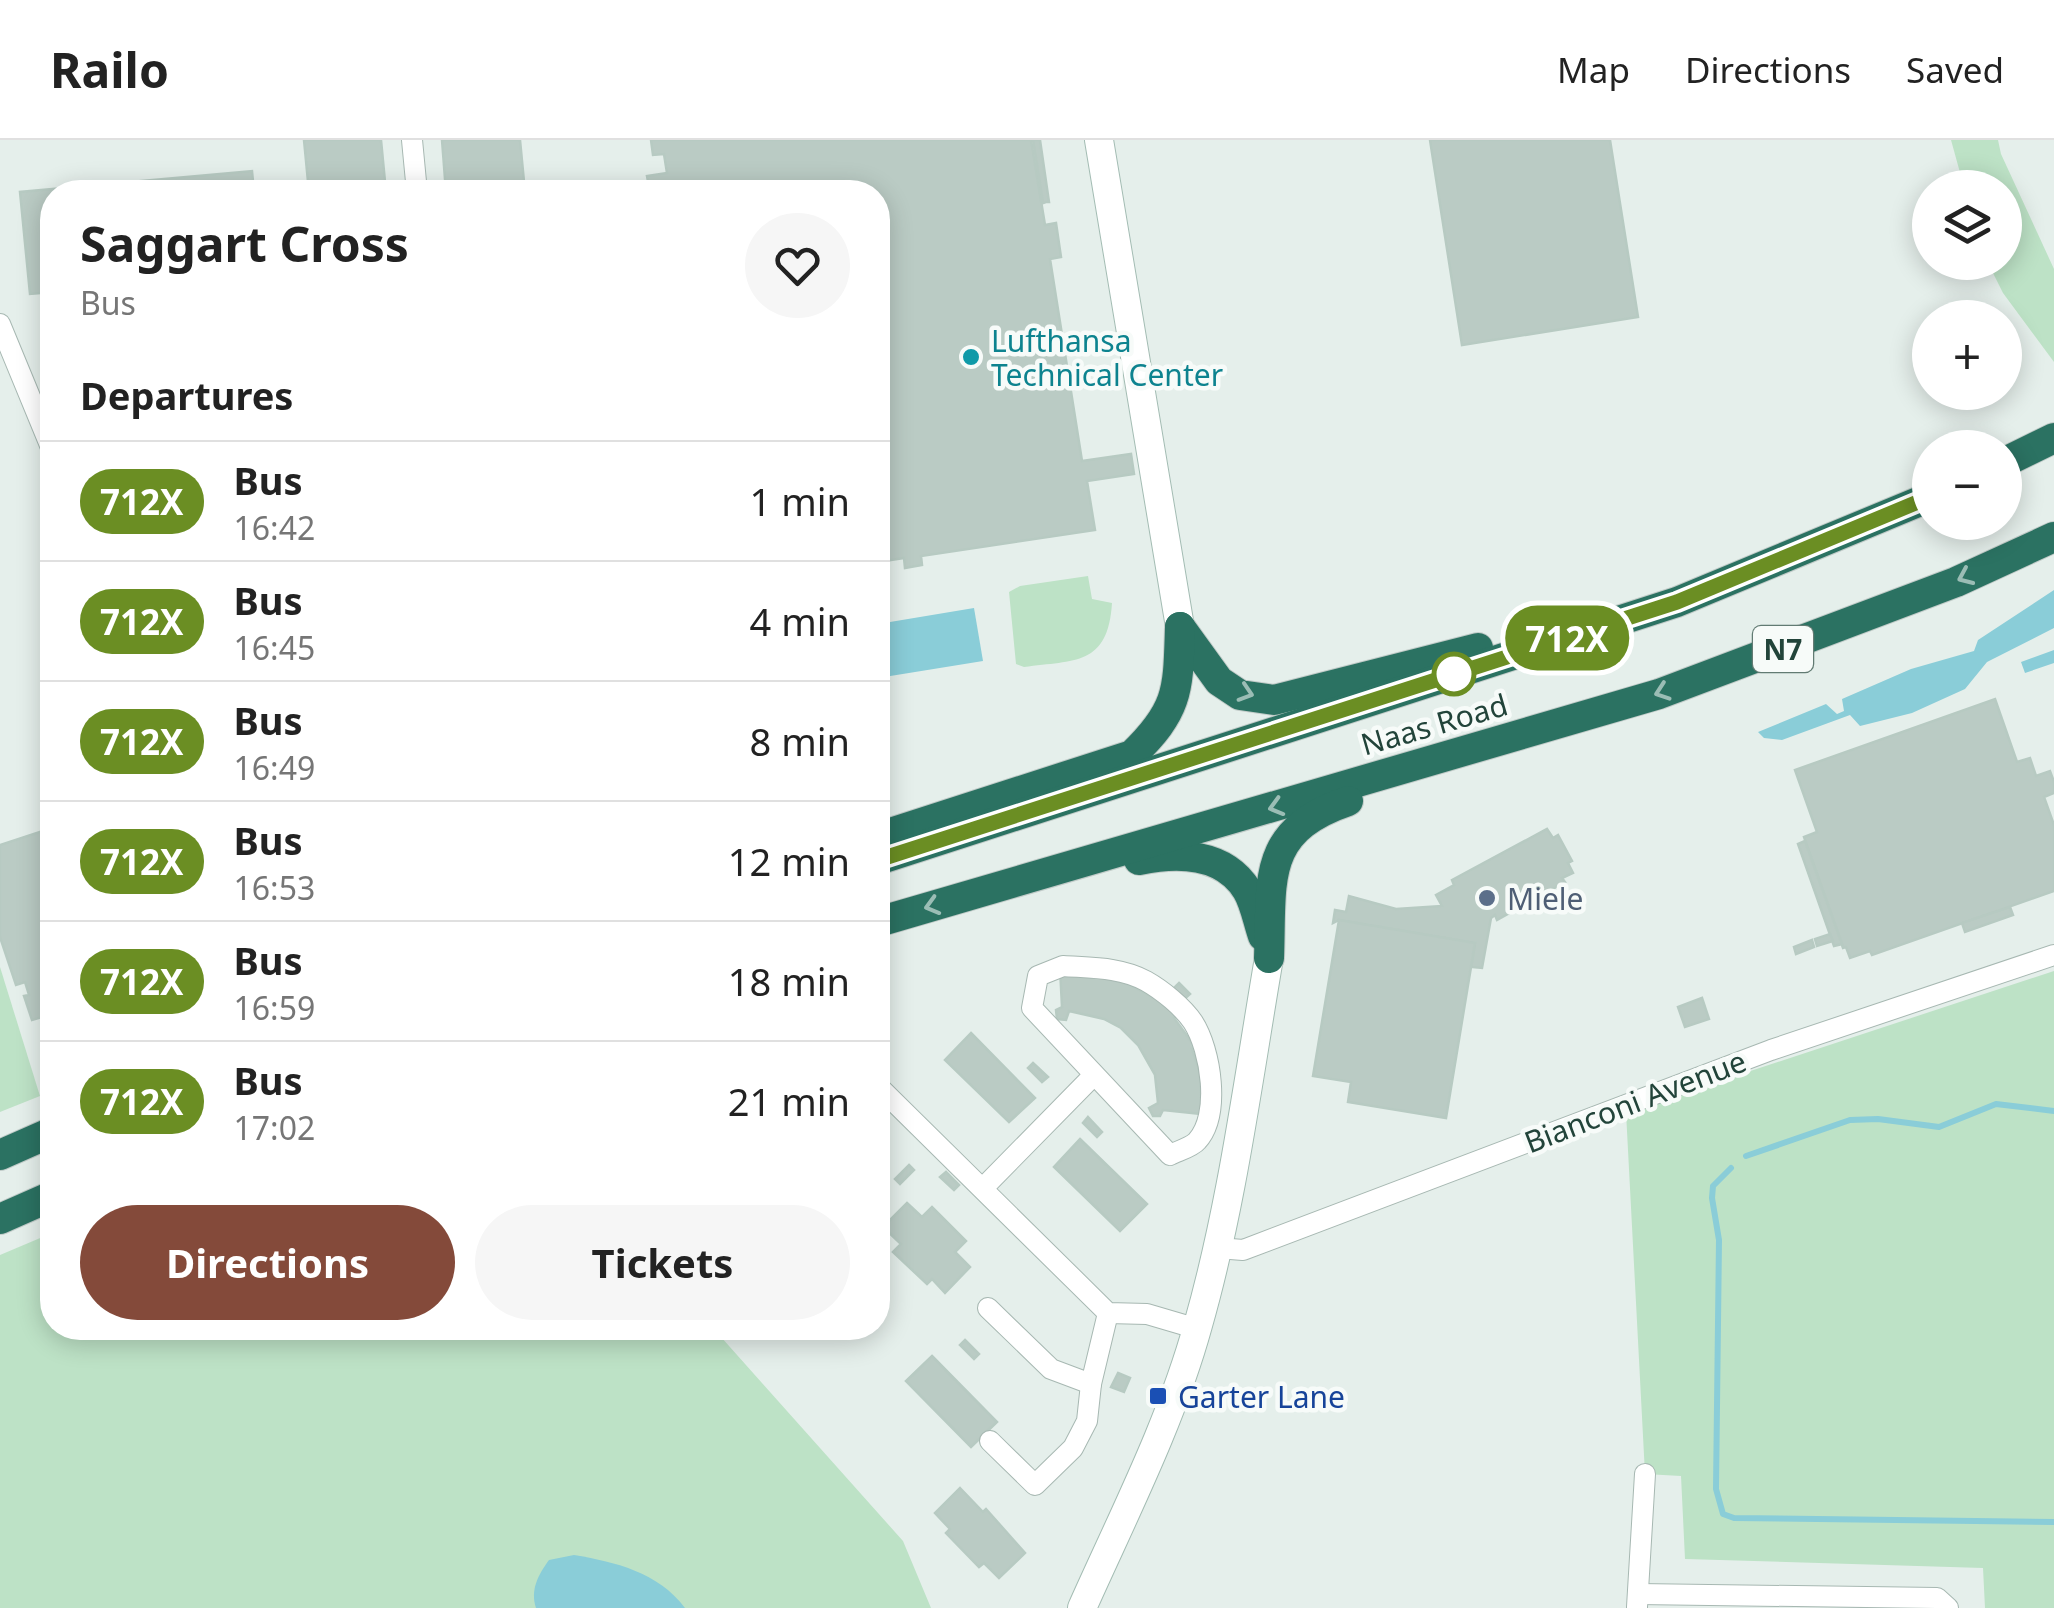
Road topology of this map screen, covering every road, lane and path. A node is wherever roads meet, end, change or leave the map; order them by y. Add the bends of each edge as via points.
1 (412, 140) edge
2 (1100, 140) edge
3 (416, 180) edge
4 (0, 324) edge
5 (40, 421) edge
6 (2054, 438) edge
7 (2022, 454) edge
8 (1912, 504) edge
9 (2054, 537) edge
10 (1677, 602) junction
11 (1180, 627) junction
12 (1504, 740) junction
13 (890, 833) edge
14 (890, 856) edge
15 (987, 891) junction
16 (890, 919) edge
17 (2054, 956) edge
18 (1270, 958) junction
19 (1094, 1075) junction
20 (890, 1098) edge
21 (40, 1137) edge
22 (0, 1155) edge
23 (983, 1188) junction
24 (40, 1201) edge
25 (0, 1219) edge
26 (1218, 1248) junction
27 (988, 1308) dead end
28 (1108, 1313) junction
29 (1198, 1329) junction
30 (1091, 1384) junction
31 (990, 1441) dead end
32 (1644, 1474) dead end
33 (1638, 1601) edge
34 (1082, 1608) edge
35 (1948, 1608) edge

1 - 3 street
2 - 11 street
4 - 5 street
6 - 7 highway
8 - 10 highway, Naas Road
9 -> 12 highway, Naas Road / N7 via 1956,582 1659,694
11 -> 10 highway via 1219,681 1240,695 1274,700
10 - 14 highway, Naas Road
11 - 13 highway via 1176,692 1156,732 1132,754
12 -> 15 highway, Naas Road / N7
12 - 18 highway, N7 via 1320,811 1286,839 1272,872
15 -> 16 highway, Naas Road / N7
15 - 18 highway, N7 via 1160,856 1205,858 1227,868 1248,891
17 - 26 street, Bianconi Avenue via 1771,1050 1243,1250
18 - 26 street
19 - 19 street via 1170,1154 1197,1142 1212,1088 1193,1022 1144,980 1108,968 1063,966 1038,976 1032,1008
19 - 23 street
20 - 23 street
21 - 22 highway
23 - 28 street
24 - 25 highway
26 - 29 street
27 - 30 street via 1051,1369
28 - 29 street via 1148,1314
28 - 30 street
29 - 34 street
30 - 31 street via 1087,1422 1073,1448 1035,1485
32 - 33 street
33 - 35 street via 1936,1598

